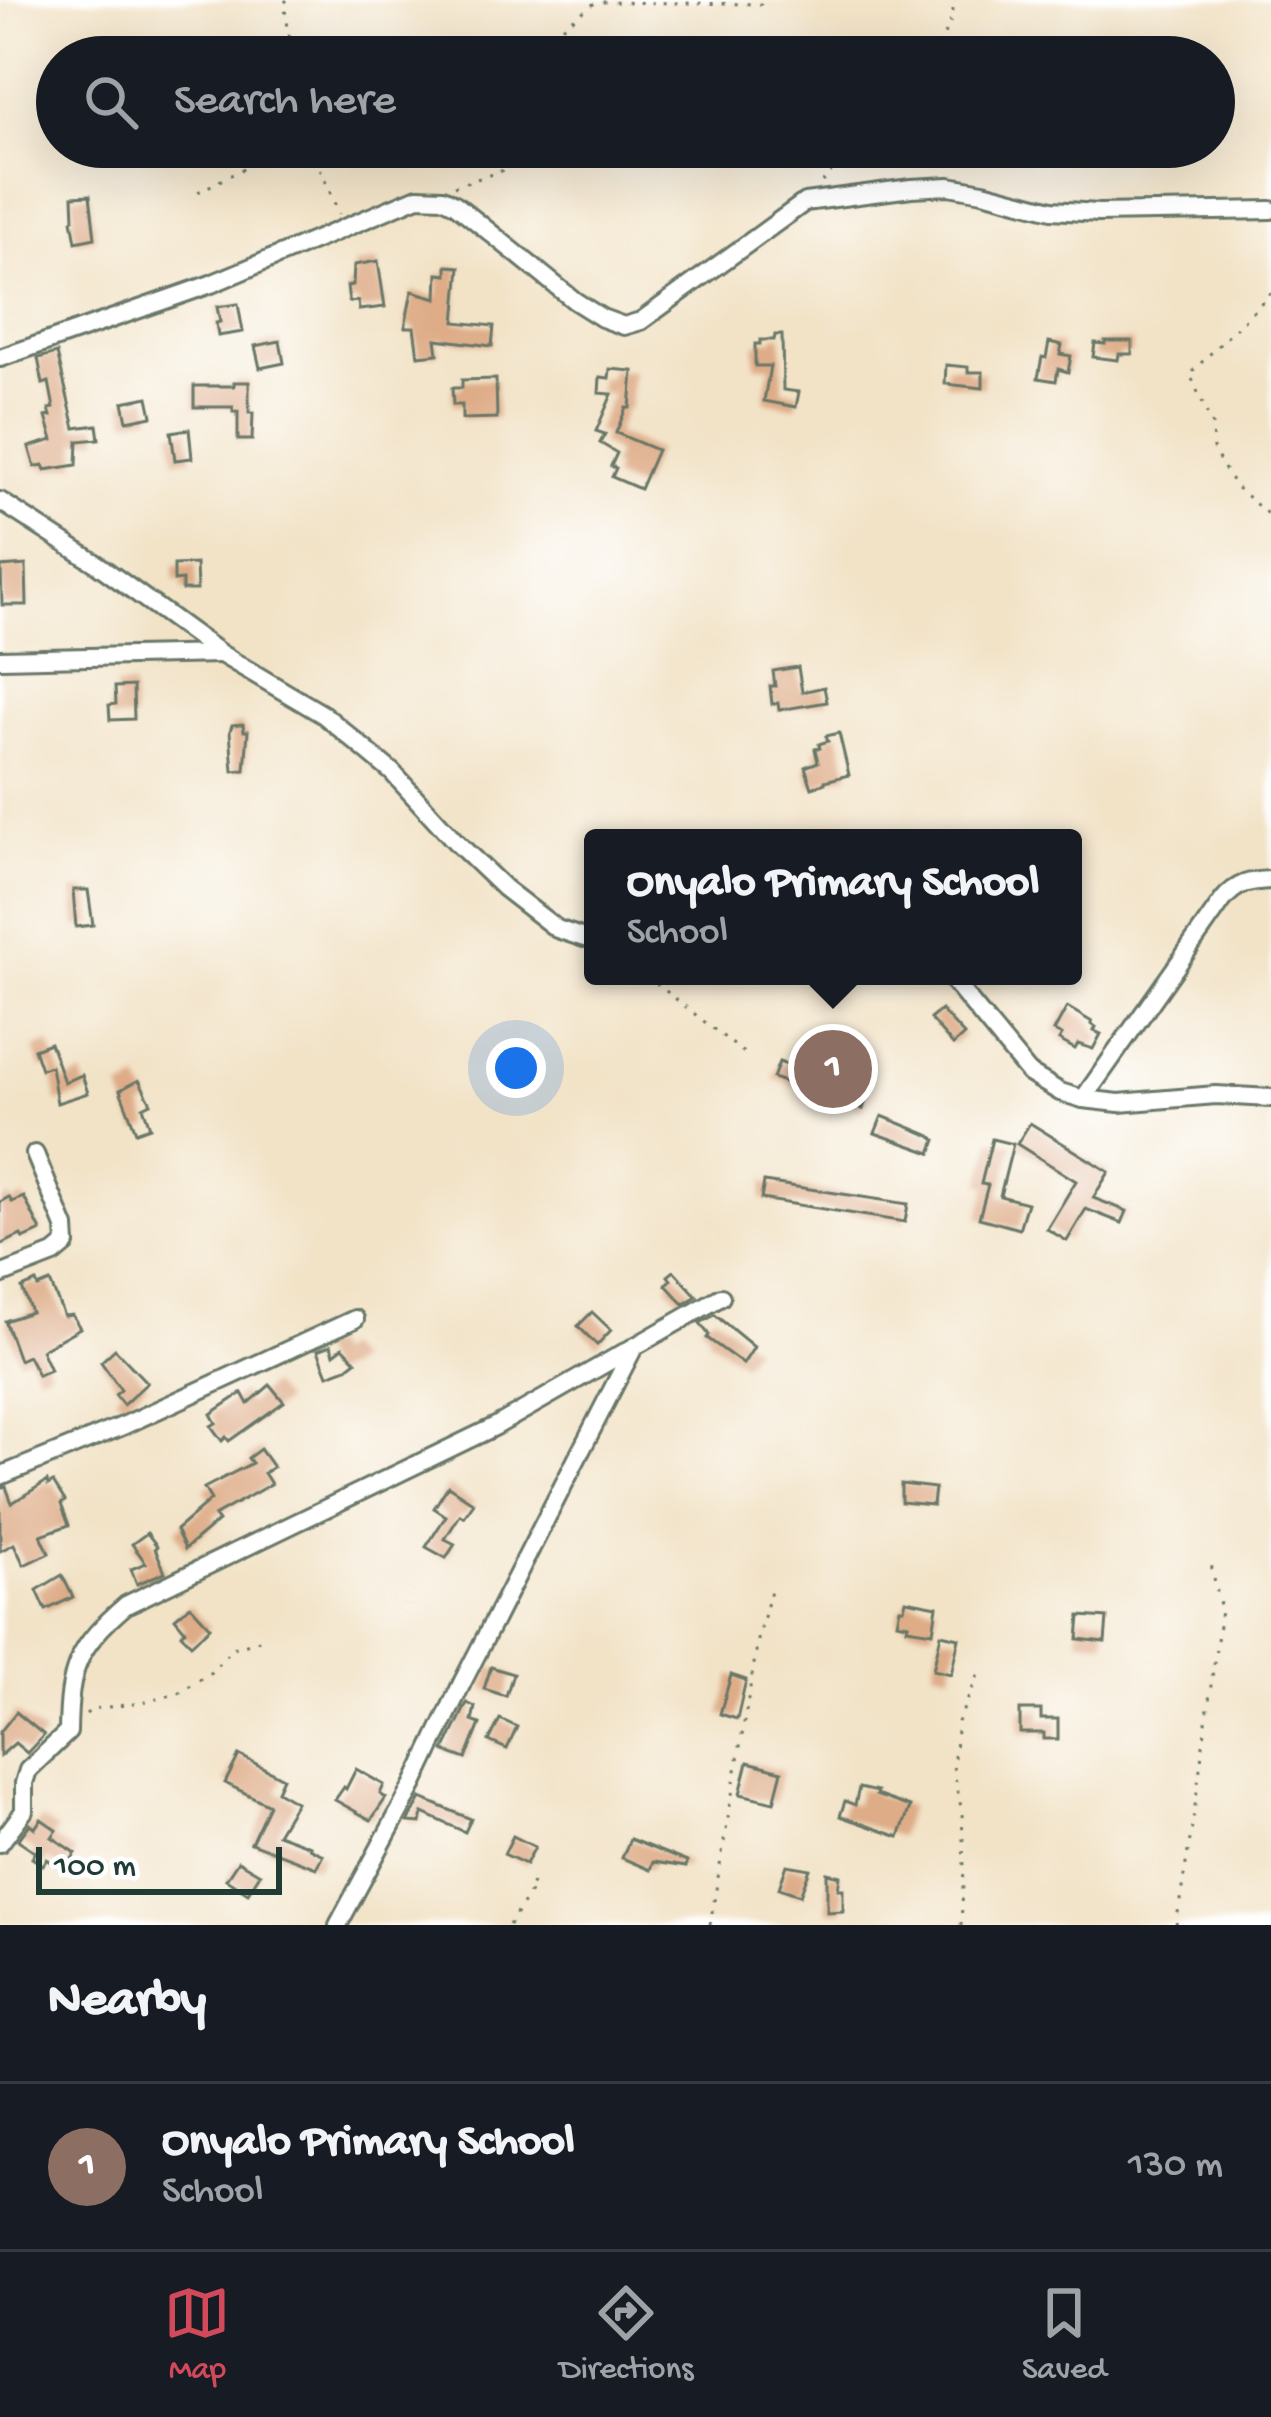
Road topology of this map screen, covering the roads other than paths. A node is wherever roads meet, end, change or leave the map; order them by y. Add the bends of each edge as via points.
1 (1271, 210) edge
2 (0, 358) edge
3 (0, 501) edge
4 (221, 654) junction
5 (0, 659) edge
6 (1271, 880) edge
7 (584, 936) edge
8 (956, 985) edge
9 (1271, 1098) edge
10 (1083, 1099) junction
11 (34, 1154) dead end
12 (0, 1275) edge
13 (721, 1297) dead end
14 (355, 1319) dead end
15 (634, 1346) junction
16 (0, 1476) edge
17 (0, 1843) edge
18 (338, 1925) edge

1 - 2 street via 1052,210 949,186 805,202 624,326 575,301 455,205 418,197 211,284
3 - 4 street
4 - 5 street
4 - 7 street via 362,745 542,919
6 - 10 street via 1237,885 1223,900
8 - 10 street via 1029,1073
9 - 10 street
11 - 12 street via 66,1244
13 - 15 street
14 - 16 street
15 - 17 street via 496,1426 126,1605 79,1657 68,1732 28,1770 24,1810
15 - 18 street

